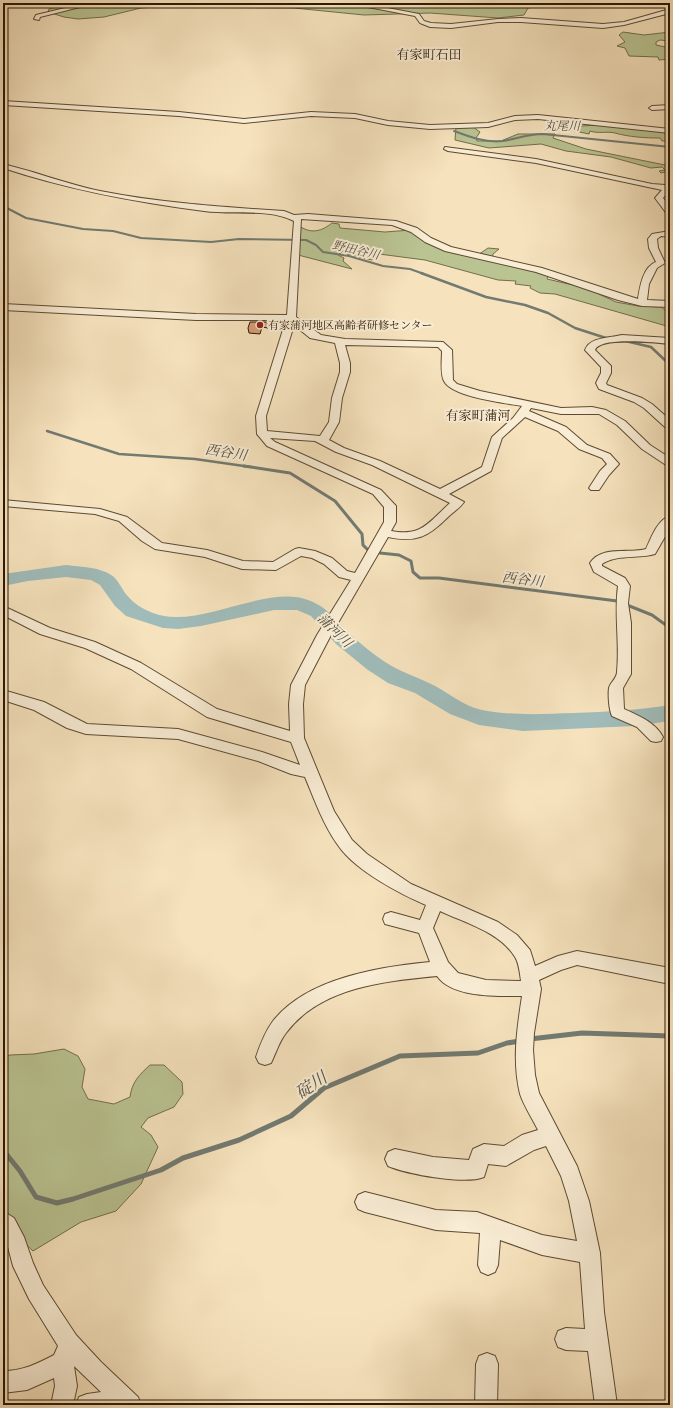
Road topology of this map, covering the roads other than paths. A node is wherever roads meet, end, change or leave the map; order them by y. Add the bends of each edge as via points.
1 (94, 3) edge
2 (380, 3) edge
3 (670, 11) edge
4 (37, 19) dead end
5 (3, 103) edge
6 (670, 107) edge
7 (652, 108) dead end
8 (670, 131) edge
9 (448, 149) dead end
10 (3, 166) edge
11 (668, 186) edge
12 (670, 212) edge
13 (296, 219) junction
14 (668, 232) edge
15 (642, 302) junction
16 (670, 304) edge
17 (3, 307) edge
18 (291, 318) junction
19 (339, 341) junction
20 (670, 342) edge
21 (526, 408) junction
22 (670, 426) edge
23 (262, 434) junction
24 (323, 440) junction
25 (669, 457) edge
26 (595, 488) dead end
27 (440, 494) junction
28 (3, 503) edge
29 (670, 520) edge
30 (384, 533) junction
31 (359, 578) junction
32 (3, 610) edge
33 (3, 695) edge
34 (656, 737) dead end
35 (297, 738) junction
36 (310, 772) junction
37 (435, 902) junction
38 (391, 919) dead end
39 (425, 928) junction
40 (443, 968) junction
41 (670, 976) edge
42 (531, 982) junction
43 (265, 1057) dead end
44 (550, 1135) junction
45 (395, 1159) dead end
46 (365, 1202) dead end
47 (3, 1221) edge
48 (491, 1227) junction
49 (590, 1253) junction
50 (488, 1265) dead end
51 (566, 1339) dead end
52 (598, 1341) junction
53 (65, 1353) junction
54 (487, 1364) dead end
55 (3, 1382) edge
56 (127, 1403) edge
57 (62, 1405) edge
58 (87, 1405) edge
59 (486, 1405) edge
60 (606, 1405) edge

1 - 4 street via 46,13
2 - 3 street via 371,7 417,15 428,24 457,26 508,20 608,26
5 - 8 street via 179,114 244,121 311,114 348,116 430,127 488,125 515,118 538,116
6 - 7 street
9 - 11 street via 536,161
10 - 13 street via 53,182 100,193 206,209 280,213
11 - 12 street via 659,198
13 - 15 street via 308,216 394,223 414,230 448,249 539,270 621,298
13 - 18 street
14 - 15 street via 652,240 651,246 661,263 654,266 648,276
15 - 16 street
17 - 18 street via 196,317 263,315
18 - 19 street via 313,336
18 - 23 street via 261,416
19 - 21 street via 440,344 447,350 448,380 453,386
19 - 24 street via 345,372 337,398 334,422
20 - 22 street via 612,339 596,343 590,350 606,366 601,385 605,389 626,395 648,406
21 - 25 street via 592,410 610,415 646,447
21 - 26 street via 569,434 583,447 610,459 613,464 611,468 604,473
21 - 27 street via 517,420 497,437 487,469
23 - 24 street via 309,436
23 - 30 street via 271,444 377,492 390,506 390,522
24 - 27 street
27 - 30 street via 458,502 426,531 413,536
28 - 31 street via 96,511 123,519 159,546 207,554 242,565 264,568 276,566 299,552 316,555 343,574
29 - 34 street via 651,551 641,554 615,554 596,563 598,569 621,581 624,586 624,674 616,688 617,712 642,723
30 - 31 street
31 - 35 street via 324,635 298,685
32 - 35 street via 46,631 136,666 212,713
33 - 36 street via 39,706 86,729 178,734
35 - 36 street
36 - 37 street via 327,812 346,844 361,858 405,889
37 - 39 street
37 - 42 street via 492,927 512,940 524,955
38 - 39 street
39 - 40 street
40 - 42 street via 450,978 475,986
40 - 43 street via 402,972 334,988 297,1010 281,1025
41 - 42 street via 577,958 558,963
42 - 44 street via 525,1042 530,1095
44 - 45 street via 529,1142 506,1156 484,1154 480,1156 477,1170 433,1167
44 - 49 street via 570,1173
46 - 48 street via 436,1220 477,1222
47 - 53 street via 14,1238 23,1266
48 - 49 street via 542,1245
48 - 50 street
49 - 52 street via 593,1312
51 - 52 street
52 - 60 street
53 - 55 street via 28,1380
53 - 56 street via 93,1370
53 - 57 street via 66,1386
54 - 59 street
56 - 58 street

